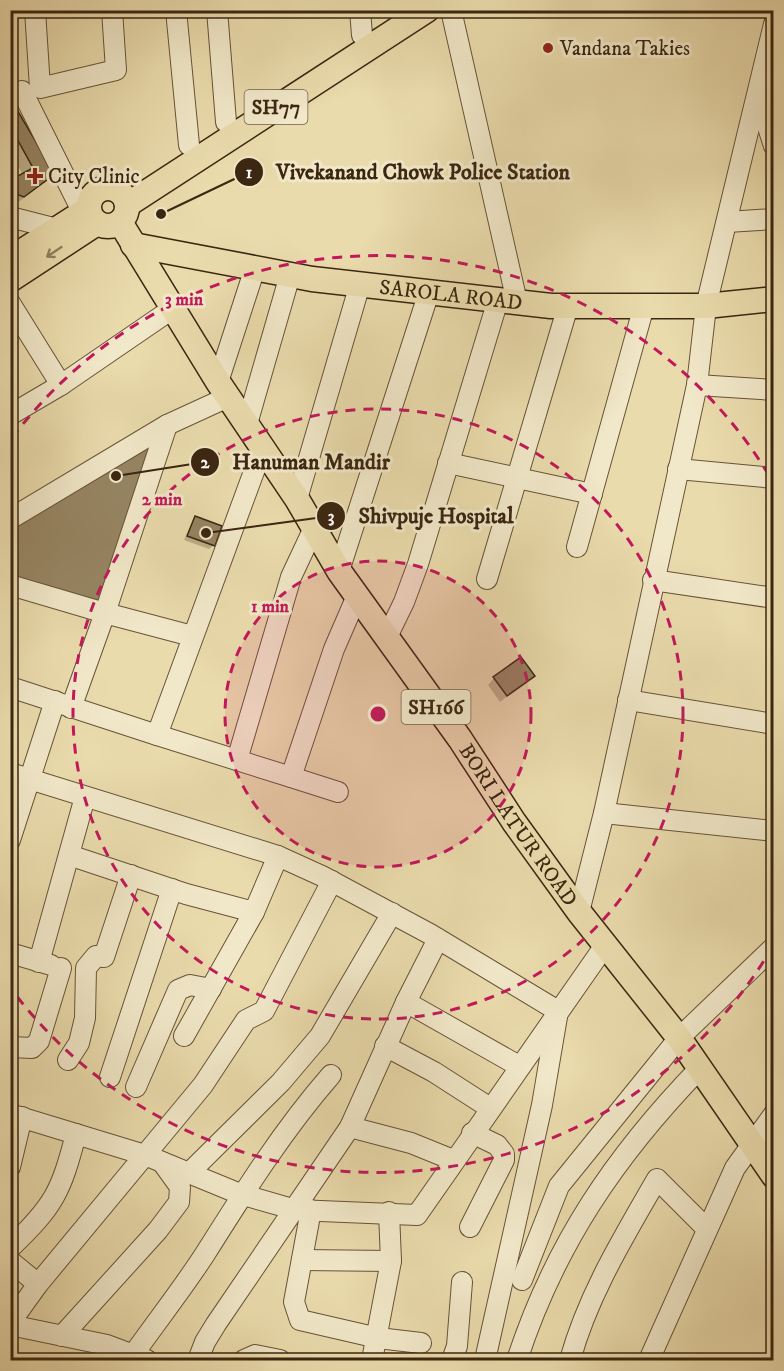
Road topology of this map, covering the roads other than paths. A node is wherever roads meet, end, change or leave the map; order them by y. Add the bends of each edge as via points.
1 (112, 10) edge
2 (176, 10) edge
3 (217, 10) edge
4 (360, 10) edge
5 (401, 10) edge
6 (427, 10) edge
7 (451, 10) edge
8 (33, 11) edge
9 (774, 24) edge
10 (362, 35) junction
11 (24, 91) edge
12 (757, 94) junction
13 (226, 122) junction
14 (189, 145) junction
15 (774, 146) edge
16 (105, 210) junction
17 (10, 217) edge
18 (774, 219) edge
19 (728, 222) junction
20 (57, 229) junction
21 (133, 245) junction
22 (10, 259) edge
23 (255, 268) junction
24 (290, 275) junction
25 (10, 280) edge
26 (360, 284) junction
27 (429, 292) junction
28 (774, 299) edge
29 (507, 301) junction
30 (10, 303) edge
31 (568, 306) junction
32 (644, 306) junction
33 (706, 306) junction
34 (172, 309) junction
35 (61, 385) junction
36 (697, 385) junction
37 (223, 390) junction
38 (774, 390) edge
39 (10, 416) edge
40 (247, 424) junction
41 (167, 425) junction
42 (263, 447) junction
43 (448, 463) junction
44 (678, 469) junction
45 (518, 476) junction
46 (774, 478) edge
47 (592, 494) junction
48 (297, 500) junction
49 (10, 519) edge
50 (314, 528) junction
51 (577, 547) dead end
52 (339, 571) junction
53 (488, 579) dead end
54 (653, 580) junction
55 (10, 585) edge
56 (357, 596) junction
57 (774, 598) edge
58 (105, 613) junction
59 (192, 636) junction
60 (386, 639) junction
61 (10, 687) edge
62 (628, 700) junction
63 (63, 705) junction
64 (774, 724) edge
65 (157, 735) junction
66 (237, 760) junction
67 (20, 776) edge
68 (291, 777) junction
69 (338, 792) dead end
70 (85, 797) junction
71 (604, 813) junction
72 (774, 831) edge
73 (10, 840) edge
74 (69, 855) junction
75 (278, 856) junction
76 (131, 875) junction
77 (332, 881) junction
78 (172, 889) junction
79 (254, 912) junction
80 (579, 912) junction
81 (392, 913) junction
82 (438, 939) junction
83 (606, 944) junction
84 (774, 947) edge
85 (10, 953) edge
86 (39, 962) junction
87 (61, 968) junction
88 (86, 976) junction
89 (211, 989) junction
90 (406, 1002) junction
91 (558, 1011) junction
92 (184, 1036) dead end
93 (679, 1038) junction
94 (385, 1046) junction
95 (10, 1047) edge
96 (68, 1059) dead end
97 (519, 1066) junction
98 (700, 1068) junction
99 (331, 1075) dead end
100 (110, 1077) dead end
101 (136, 1087) dead end
102 (490, 1108) junction
103 (774, 1114) edge
104 (16, 1116) edge
105 (350, 1127) junction
106 (472, 1133) junction
107 (76, 1134) junction
108 (752, 1144) junction
109 (154, 1159) junction
110 (453, 1160) junction
111 (10, 1167) edge
112 (189, 1173) junction
113 (774, 1176) edge
114 (240, 1194) junction
115 (303, 1210) junction
116 (389, 1212) junction
117 (470, 1227) dead end
118 (708, 1228) junction
119 (10, 1248) edge
120 (302, 1260) junction
121 (10, 1261) edge
122 (391, 1261) junction
123 (502, 1275) junction
124 (522, 1280) junction
125 (462, 1282) dead end
126 (38, 1284) junction
127 (544, 1287) junction
128 (10, 1324) edge
129 (62, 1336) junction
130 (378, 1338) junction
131 (421, 1343) dead end
132 (104, 1353) edge
133 (140, 1358) edge
134 (198, 1360) edge
135 (244, 1360) edge
136 (280, 1360) edge
137 (372, 1360) edge
138 (452, 1360) edge
139 (485, 1360) edge
140 (517, 1360) edge
141 (570, 1360) edge
142 (649, 1360) edge

1 - 11 street via 116,70
2 - 14 street
3 - 13 street
4 - 10 street
5 - 10 main road, SH77
6 - 16 main road, SH77
7 - 29 street
8 - 11 street
9 - 12 street
10 - 13 main road, SH77
11 - 16 street
12 - 15 street
12 - 19 street
13 - 14 main road, SH77
14 - 16 main road, SH77
16 - 20 main road, SH77
16 - 21 main road, BORI LATUR ROAD / SH166
16 -> 25 main road, SH77
17 - 20 street
18 - 19 street
19 - 33 street
20 - 22 main road, SH77
21 - 23 main road, SAROLA ROAD
21 - 34 main road, BORI LATUR ROAD / SH166
23 - 24 main road, SAROLA ROAD
23 - 37 street
24 - 26 main road, SAROLA ROAD
24 - 40 street
26 - 27 main road, SAROLA ROAD
26 - 48 street
27 - 29 main road, SAROLA ROAD
27 - 52 street
28 - 33 main road, SAROLA ROAD
29 - 31 main road, SAROLA ROAD
29 - 43 street
30 - 35 street
31 - 32 main road, SAROLA ROAD
31 - 45 street
32 - 33 main road, SAROLA ROAD
32 - 47 street
33 - 36 street
34 - 35 street
34 - 37 main road, BORI LATUR ROAD / SH166
35 - 39 street
36 - 38 street
36 - 44 street
37 - 40 main road, BORI LATUR ROAD / SH166
37 - 41 street
40 - 42 main road, BORI LATUR ROAD / SH166
41 - 49 street
41 - 58 street
42 - 48 main road, BORI LATUR ROAD / SH166
42 - 59 street
43 - 45 street
43 - 60 street via 404,602
44 - 46 street
44 - 54 street
45 - 47 street
45 - 53 street
47 - 51 street
48 - 50 main road, BORI LATUR ROAD / SH166
50 - 52 main road, BORI LATUR ROAD / SH166
50 - 66 street via 291,577
52 - 56 main road, BORI LATUR ROAD / SH166
54 - 57 street
54 - 62 street
55 - 58 street
56 - 60 main road, BORI LATUR ROAD / SH166
56 - 68 street via 334,649
58 - 59 street
58 - 63 street
59 - 65 street
60 - 80 main road, BORI LATUR ROAD / SH166
61 - 63 street
62 - 64 street
62 - 71 street
63 - 65 street
63 - 67 street
65 - 66 street
66 - 68 street
67 - 70 street
67 - 73 street
68 - 69 street
70 - 74 street
70 - 75 street
71 - 72 street
71 - 80 street
74 - 76 street
74 - 86 street
75 - 77 street
75 - 79 street
76 - 78 street
76 - 88 street via 104,957 96,956 86,968
77 - 81 street
77 - 109 street via 264,1011 246,1020
78 - 79 street
78 - 100 street
79 - 89 street
80 - 83 main road, BORI LATUR ROAD / SH166
81 - 82 street
81 - 112 street via 321,1036
82 - 90 street
82 - 91 street
83 - 91 street
83 - 93 main road, BORI LATUR ROAD / SH166
84 - 93 street
85 - 86 street
86 - 87 street
87 - 88 street
87 - 95 street via 39,1041 32,1048
88 - 96 street via 80,1043
89 - 92 street
89 - 101 street via 190,985 178,990
90 - 94 street
90 - 97 street
91 - 97 street
91 - 123 street via 527,1178
93 - 98 main road, BORI LATUR ROAD / SH166
93 - 124 street via 560,1186
94 - 102 street
94 - 105 street
97 - 102 street
98 - 108 main road, BORI LATUR ROAD / SH166
98 - 127 street via 627,1149 558,1256
99 - 114 street
102 - 106 street
103 - 108 street
104 - 107 street
104 - 111 street
105 - 110 street via 411,1143
105 - 115 street
106 - 110 street
106 - 117 street via 497,1145 504,1160
107 - 109 street
107 - 119 street via 59,1193 38,1222
108 - 113 main road, BORI LATUR ROAD / SH166
108 - 118 street via 735,1168
109 - 112 street
109 - 126 street
109 - 129 street via 180,1187 179,1202
110 - 116 street via 417,1215
112 - 114 street
114 - 115 street
114 - 133 street
115 - 116 street
115 - 120 street
115 - 134 street via 216,1324
116 - 122 street
118 - 141 street via 657,1179 603,1272
118 - 142 street
120 - 122 street
120 - 130 street via 294,1302 300,1320
121 - 126 street
122 - 130 street
123 - 124 street
123 - 139 street
124 - 127 street
125 - 138 street via 457,1346
126 - 128 street
127 - 140 street
128 - 129 street
129 - 132 street
130 - 131 street
130 - 137 street
132 - 133 street
135 - 136 street via 255,1355

